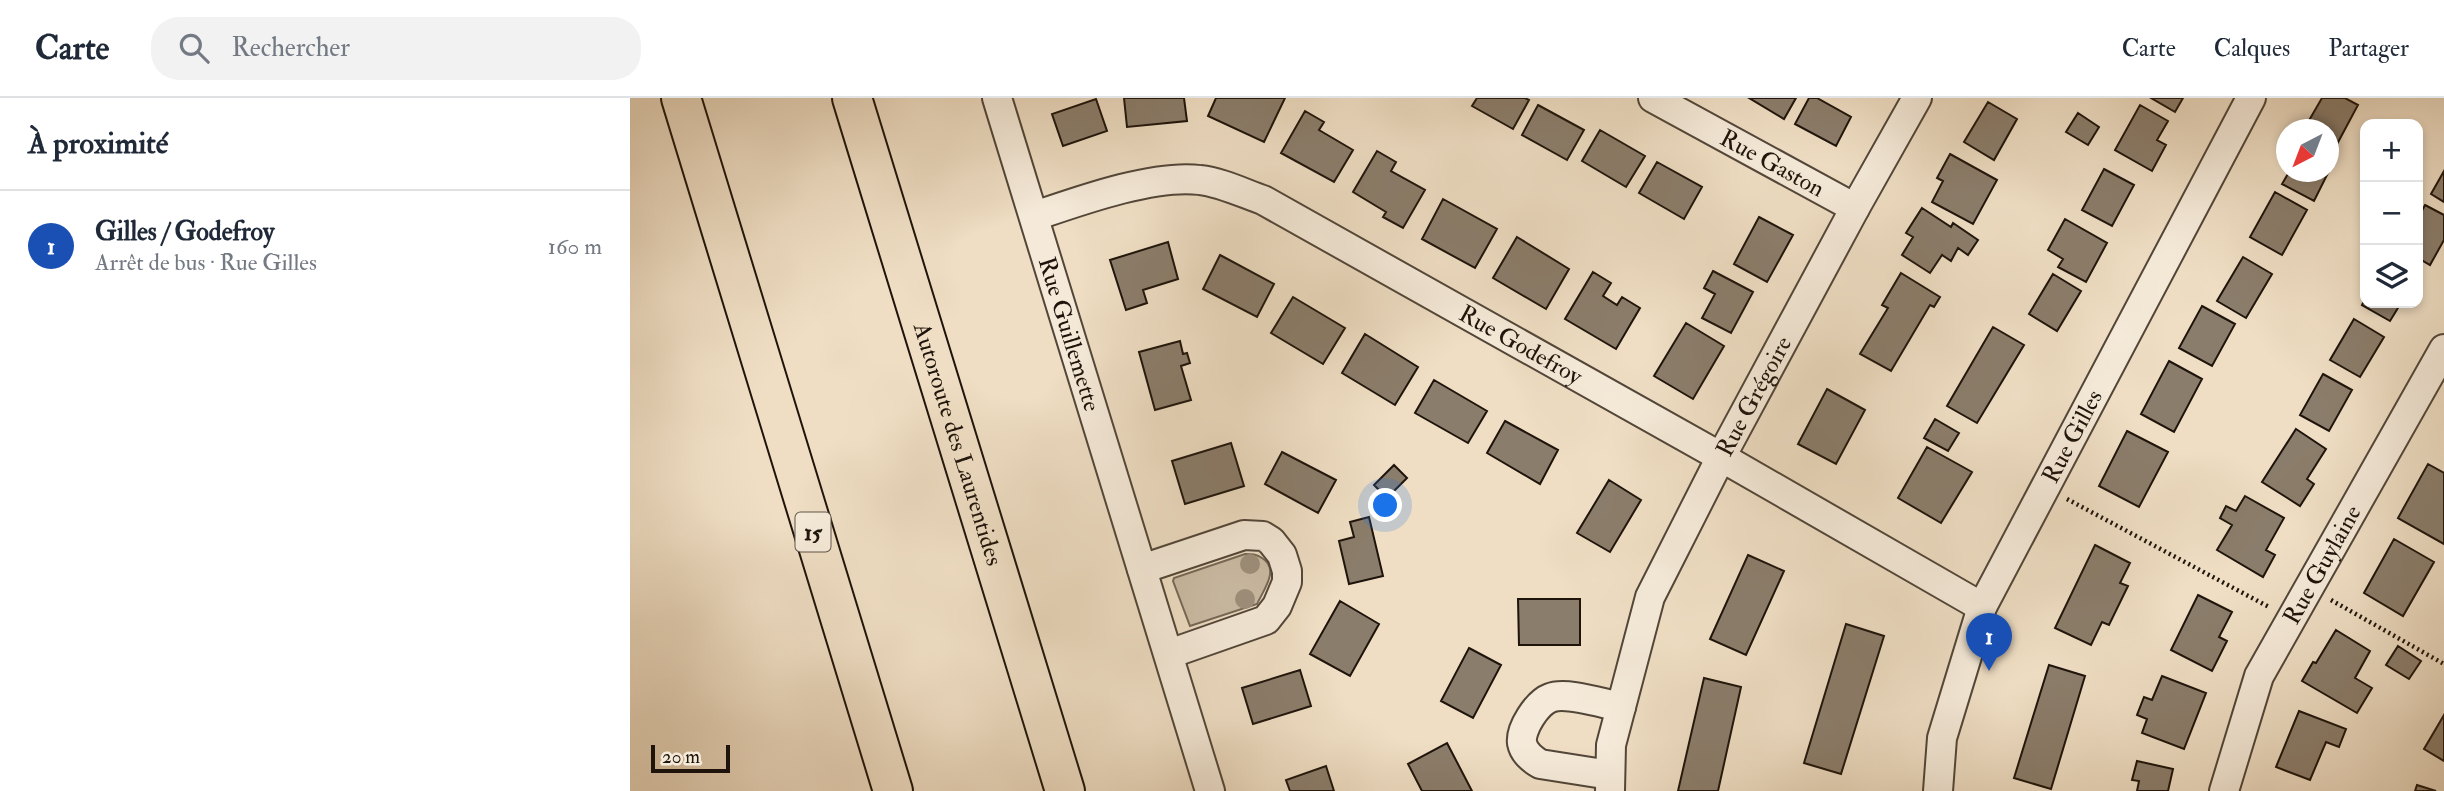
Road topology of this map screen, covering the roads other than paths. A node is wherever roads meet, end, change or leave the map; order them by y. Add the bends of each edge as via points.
1 (654, 98) edge
2 (681, 98) edge
3 (852, 98) edge
4 (997, 98) edge
5 (1653, 98) edge
6 (1917, 98) edge
7 (2251, 98) edge
8 (1855, 208) junction
9 (1035, 216) junction
10 (734, 273) junction
11 (2444, 349) edge
12 (1721, 457) junction
13 (1142, 569) junction
14 (1982, 607) junction
15 (1169, 654) junction
16 (1621, 707) junction
17 (1610, 783) edge
18 (893, 791) edge
19 (1065, 791) edge
20 (1210, 791) edge
21 (1938, 791) edge
22 (2224, 791) edge

1 - 10 highway
2 - 10 highway, 15
3 - 19 highway, Autoroute des Laurentides
4 - 9 street, Rue Guillemette
5 - 8 street, Rue Gaston
6 - 8 street, Rue Grégoire
7 - 14 street, Rue Gilles
8 - 12 street, Rue Grégoire
9 - 12 street, Rue Godefroy via 1155,181 1200,180 1262,200
9 - 13 street, Rue Guillemette
10 - 18 highway, 15
11 - 22 street, Rue Guylaine via 2259,676
12 - 14 street, Rue Godefroy
12 - 16 street, Rue Grégoire via 1650,597
13 - 15 street, Rue Guillemette
13 - 15 street via 1244,534 1263,536 1282,555 1287,582 1266,620
14 - 21 street, Rue Gilles via 1942,738
15 - 20 street, Rue Guillemette
16 - 17 street, Rue Grégoire via 1611,745
16 - 17 street, Rue Grégoire via 1564,696 1550,698 1538,706 1524,730 1522,744 1530,758

